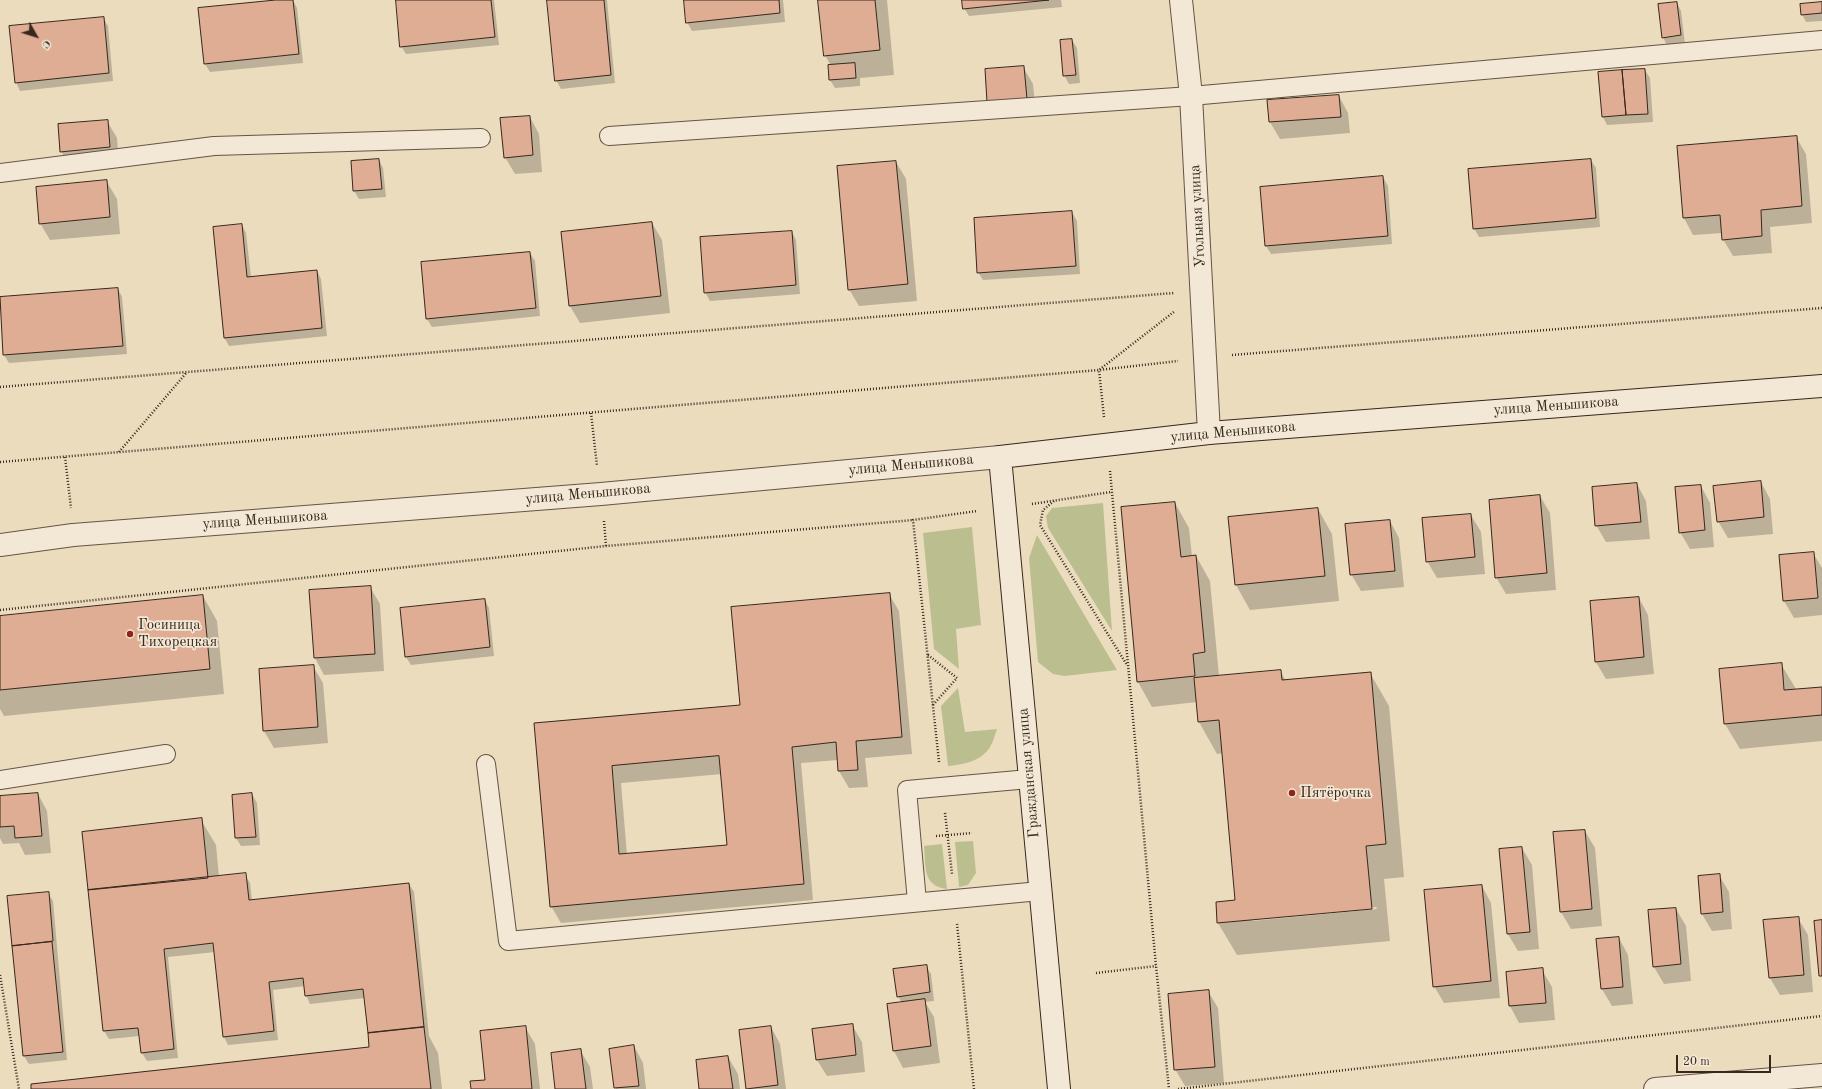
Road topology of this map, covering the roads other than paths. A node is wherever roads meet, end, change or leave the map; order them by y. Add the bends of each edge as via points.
1 (1181, 0) edge
2 (1822, 40) edge
3 (1191, 96) junction
4 (608, 136) dead end
5 (481, 138) dead end
6 (0, 173) edge
7 (1822, 386) edge
8 (1209, 433) junction
9 (1000, 457) junction
10 (0, 545) edge
11 (166, 754) dead end
12 (486, 764) dead end
13 (1029, 779) junction
14 (0, 780) edge
15 (1040, 891) junction
16 (918, 902) junction
17 (1822, 1075) edge
18 (1059, 1089) edge
19 (1655, 1089) edge

1 - 3 street, Угольная улица
2 - 3 lane
3 - 4 lane
3 - 8 street, Угольная улица
5 - 6 lane via 214,146
7 - 8 street, улица Меньшикова
8 - 9 street, улица Меньшикова
9 - 10 street, улица Меньшикова via 601,494 73,535
9 - 13 street, Гражданская улица
11 - 14 lane
12 - 16 lane via 508,941
13 - 15 street, Гражданская улица
13 - 16 lane via 907,790
15 - 16 lane
15 - 18 street, Гражданская улица
17 - 19 street

